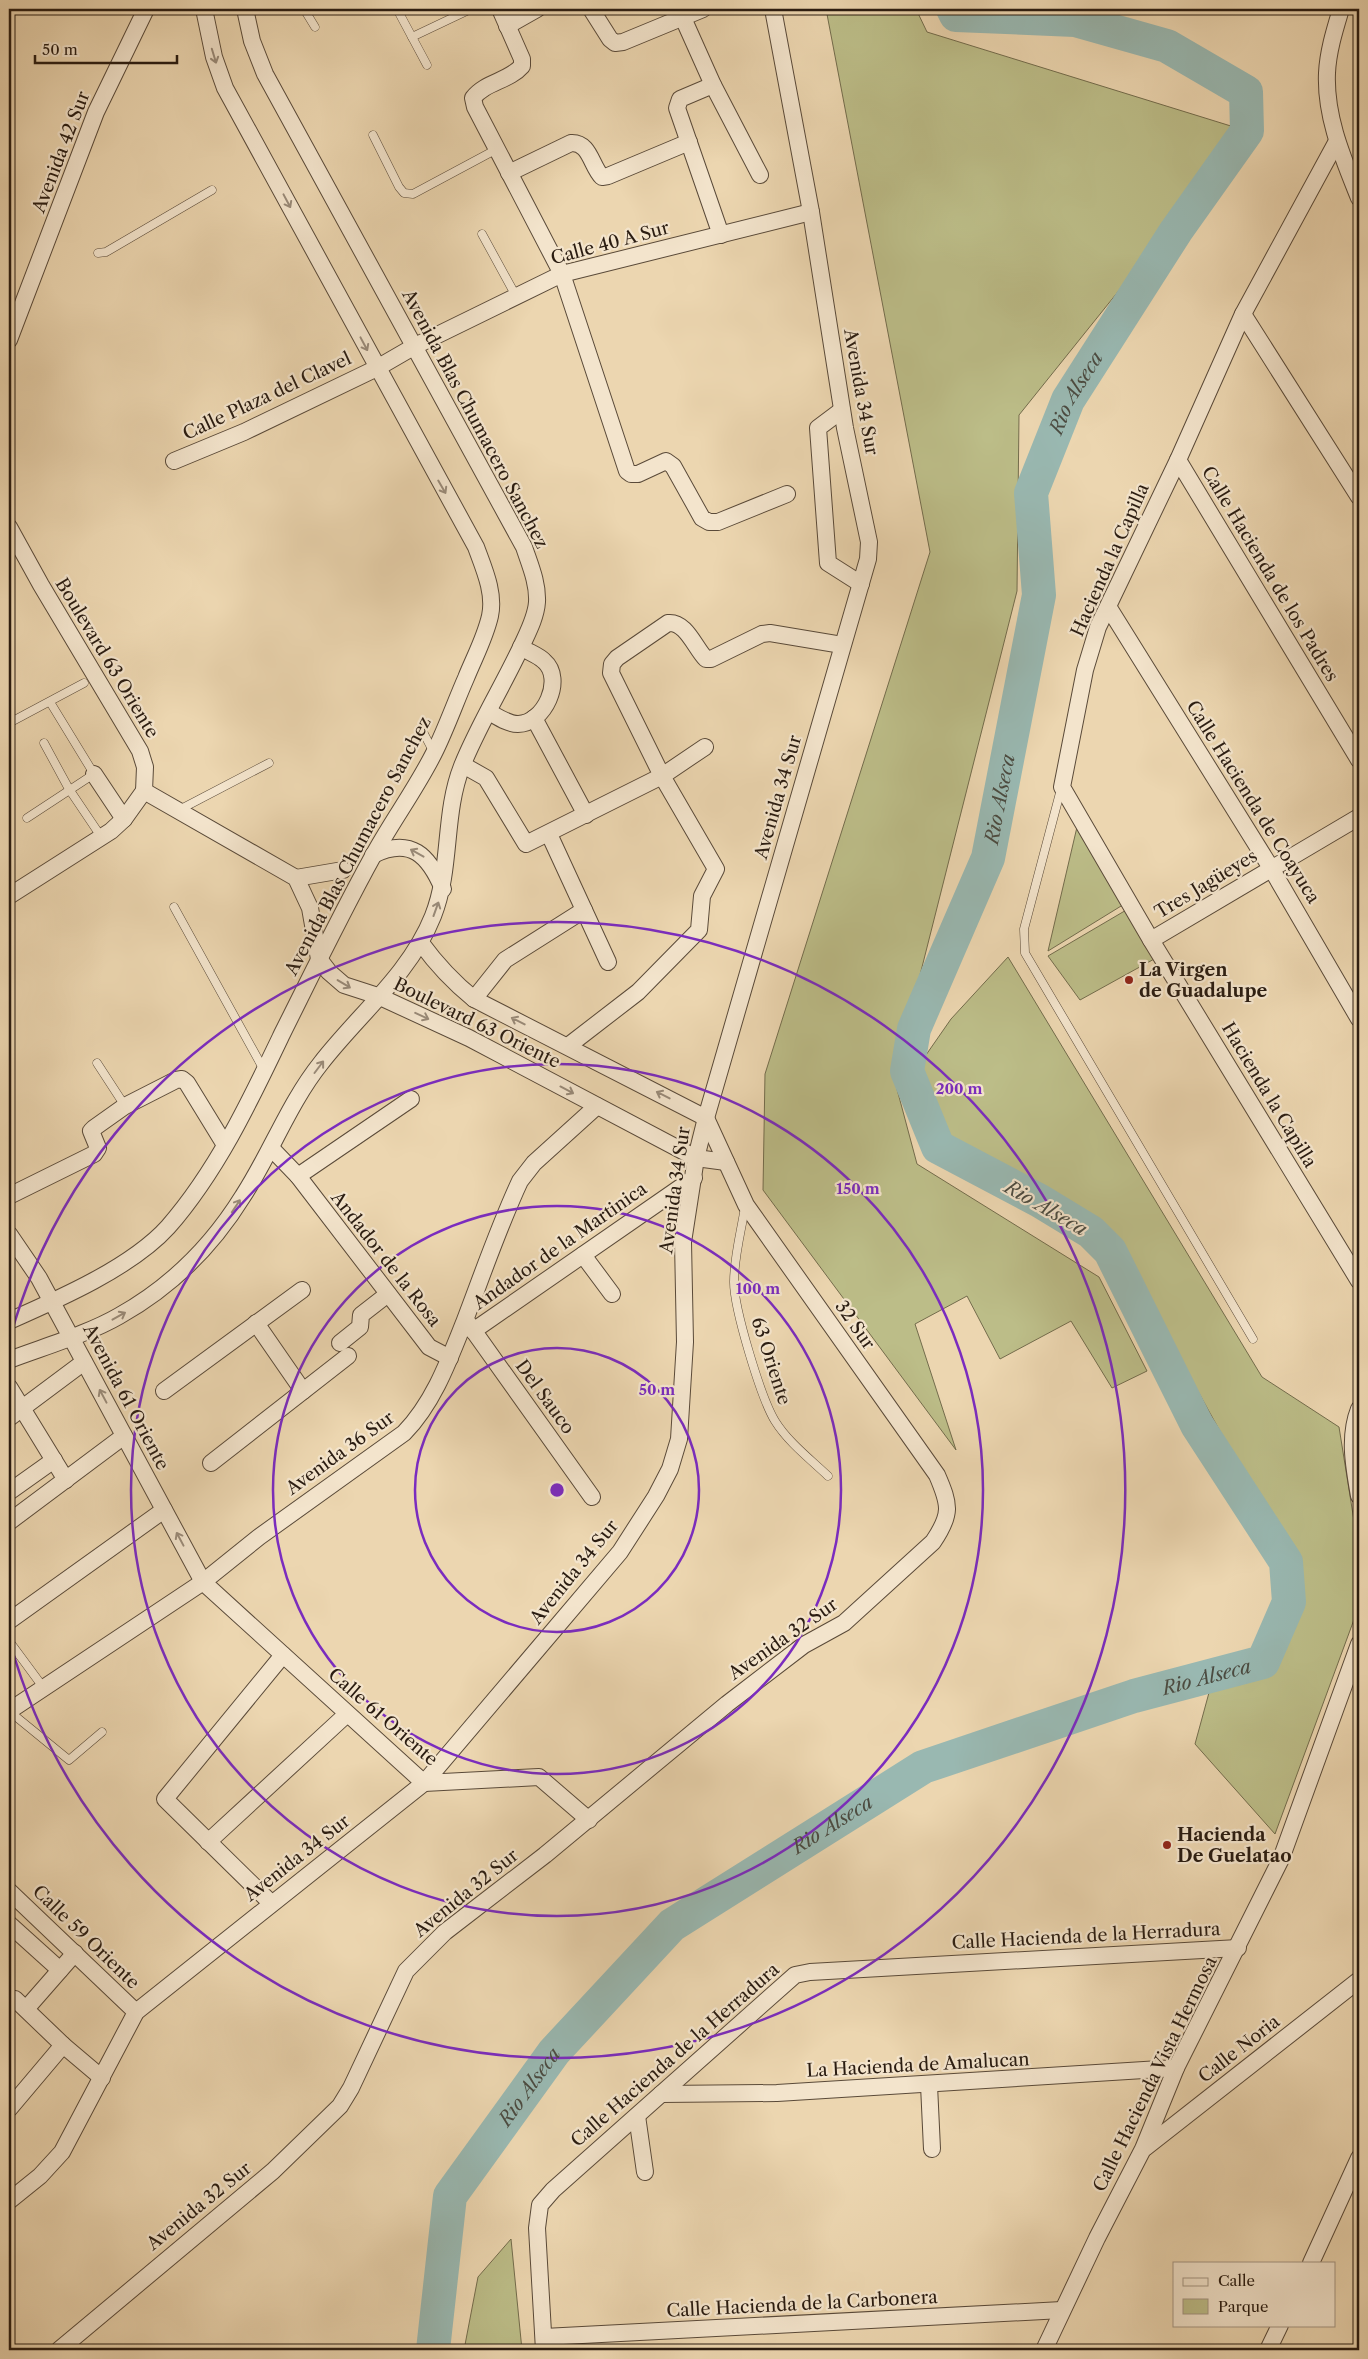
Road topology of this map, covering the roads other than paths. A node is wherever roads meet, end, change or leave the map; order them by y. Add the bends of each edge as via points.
1 (146, 9) edge
2 (204, 9) edge
3 (245, 9) edge
4 (304, 9) edge
5 (397, 9) edge
6 (471, 9) edge
7 (500, 9) edge
8 (537, 9) edge
9 (591, 9) edge
10 (703, 9) edge
11 (773, 9) edge
12 (1341, 9) edge
13 (683, 18) junction
14 (507, 26) junction
15 (315, 27) dead end
16 (412, 37) junction
17 (427, 65) dead end
18 (714, 85) junction
19 (373, 135) dead end
20 (1337, 141) junction
21 (689, 142) junction
22 (497, 149) junction
23 (509, 173) junction
24 (760, 175) dead end
25 (212, 190) dead end
26 (1359, 198) edge
27 (811, 212) junction
28 (482, 234) dead end
29 (721, 235) junction
30 (98, 253) dead end
31 (562, 274) junction
32 (516, 296) junction
33 (1243, 314) junction
34 (9, 340) edge
35 (415, 346) junction
36 (377, 368) junction
37 (842, 410) junction
38 (1178, 460) junction
39 (174, 461) dead end
40 (787, 494) dead end
41 (1359, 497) edge
42 (9, 527) edge
43 (861, 584) junction
44 (1109, 608) junction
45 (842, 644) junction
46 (521, 647) junction
47 (84, 683) dead end
48 (50, 702) junction
49 (489, 712) junction
50 (534, 718) junction
51 (9, 723) edge
52 (422, 730) dead end
53 (44, 743) dead end
54 (705, 748) dead end
55 (434, 753) junction
56 (1359, 760) edge
57 (269, 763) dead end
58 (463, 765) junction
59 (94, 774) junction
60 (662, 776) junction
61 (1062, 787) junction
62 (69, 789) junction
63 (144, 791) junction
64 (177, 811) junction
65 (586, 815) junction
66 (1359, 817) edge
67 (27, 818) dead end
68 (124, 819) junction
69 (548, 834) junction
70 (102, 838) junction
71 (374, 855) junction
72 (1272, 868) junction
73 (343, 870) dead end
74 (296, 878) junction
75 (443, 889) junction
76 (9, 896) edge
77 (174, 907) dead end
78 (584, 910) junction
79 (1151, 940) junction
80 (421, 943) junction
81 (319, 959) junction
82 (608, 962) dead end
83 (378, 996) junction
84 (474, 999) junction
85 (1359, 1019) edge
86 (568, 1046) junction
87 (97, 1063) dead end
88 (264, 1071) junction
89 (411, 1099) dead end
90 (125, 1106) junction
91 (597, 1106) junction
92 (706, 1118) junction
93 (225, 1145) junction
94 (272, 1148) junction
95 (696, 1158) junction
96 (726, 1162) junction
97 (298, 1176) junction
98 (694, 1178) junction
99 (9, 1196) edge
100 (746, 1205) junction
101 (9, 1234) edge
102 (583, 1254) junction
103 (1359, 1281) edge
104 (302, 1290) dead end
105 (388, 1294) junction
106 (612, 1294) dead end
107 (52, 1302) junction
108 (9, 1321) edge
109 (256, 1323) junction
110 (469, 1325) junction
111 (70, 1337) junction
112 (1253, 1340) dead end
113 (450, 1358) junction
114 (9, 1360) edge
115 (84, 1362) junction
116 (9, 1387) edge
117 (164, 1391) dead end
118 (303, 1391) junction
119 (22, 1408) junction
120 (1358, 1416) edge
121 (9, 1418) edge
122 (124, 1436) junction
123 (54, 1460) junction
124 (210, 1463) dead end
125 (828, 1476) dead end
126 (66, 1480) junction
127 (9, 1492) edge
128 (1359, 1494) edge
129 (592, 1497) dead end
130 (164, 1510) junction
131 (949, 1511) joint
132 (9, 1522) edge
133 (203, 1582) junction
134 (9, 1621) edge
135 (9, 1641) edge
136 (1359, 1644) edge
137 (283, 1655) junction
138 (43, 1687) junction
139 (9, 1711) edge
140 (347, 1714) junction
141 (102, 1732) dead end
142 (424, 1783) junction
143 (589, 1820) junction
144 (208, 1842) junction
145 (9, 1891) edge
146 (271, 1903) junction
147 (9, 1924) edge
148 (1238, 1948) junction
149 (75, 1953) junction
150 (60, 1970) junction
151 (1359, 1980) edge
152 (16, 2004) edge
153 (136, 2012) junction
154 (63, 2045) junction
155 (1176, 2068) junction
156 (102, 2078) junction
157 (929, 2085) junction
158 (661, 2094) junction
159 (9, 2107) edge
160 (637, 2116) junction
161 (932, 2149) dead end
162 (1143, 2149) junction
163 (1359, 2158) edge
164 (645, 2172) dead end
165 (1354, 2181) edge
166 (11, 2196) edge
167 (1312, 2262) edge
168 (1062, 2310) junction
169 (1280, 2326) edge
170 (544, 2344) edge
171 (59, 2350) edge
172 (1044, 2350) edge
173 (1268, 2350) edge

1 - 34 street, Avenida 42 Sur via 96,112
2 -> 36 street, Avenida Blas Chumacero Sanchez via 214,57 226,88
3 - 35 street, Avenida Blas Chumacero Sanchez via 252,41 265,74
4 - 15 lane
5 - 16 lane
6 - 16 lane
7 - 14 street
8 - 14 street
9 - 13 street via 615,43
10 - 13 street
11 - 27 street, Avenida 34 Sur
12 - 20 street via 1327,72 1328,101
13 - 18 street
14 - 22 street via 522,66 473,98
16 - 17 lane
18 - 21 street via 677,103
18 - 24 street
19 - 22 lane via 404,193 414,194
20 - 26 street
20 - 33 street, Hacienda la Capilla
21 - 23 street via 608,176 602,177 598,173 584,147 578,143 571,143
21 - 29 street
22 - 23 street
23 - 31 street
25 - 30 lane via 106,252
27 - 29 street, Calle 40 A Sur
27 - 37 street, Avenida 34 Sur
28 - 32 lane
29 - 31 street, Calle 40 A Sur
31 - 32 street, Calle 40 A Sur
31 - 40 street via 627,471 638,474 666,461 673,466 702,518 709,522 718,522
32 - 35 street, Calle 40 A Sur
33 - 38 street, Hacienda la Capilla
33 - 41 street
35 - 36 street, Calle 40 A Sur
35 - 46 street, Avenida Blas Chumacero Sanchez via 524,548 536,585 537,604 533,622
36 - 39 street, Calle Plaza del Clavel via 244,432
36 -> 55 street, Avenida Blas Chumacero Sanchez via 476,547 491,597 484,636
37 - 43 street, Avenida 34 Sur via 869,542
37 - 43 street via 818,428 828,563
38 - 44 street, Hacienda la Capilla
38 - 56 street, Calle Hacienda de los Padres
42 - 63 street, Boulevard 63 Oriente via 140,751 145,767
43 - 45 street, Avenida 34 Sur
44 - 61 street, Hacienda la Capilla via 1090,650
44 - 72 street, Calle Hacienda de Coayuca
45 - 60 street via 762,634 706,659 681,626 674,622 617,658 611,673
45 - 92 street, Avenida 34 Sur
46 - 49 street, Avenida Blas Chumacero Sanchez
46 - 50 street via 545,661 550,669 551,692 542,711
47 - 48 lane
48 - 51 lane
48 - 59 lane
49 - 50 street via 518,724
49 - 58 street, Avenida Blas Chumacero Sanchez
50 - 65 street
52 - 55 lane
53 - 62 lane
54 - 60 street
55 - 71 street, Avenida Blas Chumacero Sanchez
57 - 64 lane
58 - 69 street via 486,778 526,844
58 - 75 street, Avenida Blas Chumacero Sanchez via 455,789
59 - 62 lane
59 - 68 street
60 - 65 street
60 - 86 street via 716,869 702,896 699,930 638,992
61 - 79 street, Hacienda la Capilla
61 - 112 lane via 1024,929 1025,953
62 - 67 lane
62 - 70 lane
63 - 64 street
63 - 68 street
64 - 74 street
65 - 69 street
66 - 72 street, Tres Jagüeyes
68 - 70 street
69 - 78 street
70 - 76 street
75 -> 71 street via 427,860 416,851 394,847
71 - 81 street, Avenida Blas Chumacero Sanchez
72 - 79 street, Tres Jagüeyes
72 - 85 street, Calle Hacienda de Coayuca
73 - 74 street
74 - 81 street via 312,915
80 -> 75 street, Avenida Blas Chumacero Sanchez
77 - 88 lane
78 - 82 street
78 - 84 street via 505,960
79 - 103 street, Hacienda la Capilla
80 - 83 street, Avenida Blas Chumacero Sanchez
80 - 84 street, Boulevard 63 Oriente via 437,965
81 -> 83 street, Boulevard 63 Oriente via 344,985
81 - 88 street, Avenida Blas Chumacero Sanchez
83 -> 91 street, Boulevard 63 Oriente via 469,1038
94 -> 83 street, Avenida Blas Chumacero Sanchez via 304,1087
86 -> 84 street, Boulevard 63 Oriente
92 -> 86 street, Boulevard 63 Oriente
87 - 90 lane
88 - 93 street, Avenida Blas Chumacero Sanchez
89 - 97 street
90 - 93 street via 182,1078
90 - 99 street via 91,1131 98,1148 94,1154
91 - 95 street, Boulevard 63 Oriente
91 - 110 street, Avenida 36 Sur via 534,1163 520,1181
92 - 95 street, Avenida 34 Sur
92 - 96 street, 32 Sur
93 - 107 street, Avenida Blas Chumacero Sanchez via 197,1190 167,1228 142,1250
94 - 97 street, Andador de la Rosa
111 -> 94 street, Avenida Blas Chumacero Sanchez via 118,1317 187,1267 216,1236
95 - 96 street
95 - 98 street, Avenida 34 Sur
96 - 100 street, 32 Sur
97 - 105 street, Andador de la Rosa
98 - 102 street, Andador de la Martinica
98 - 142 street, Avenida 34 Sur via 683,1242 685,1342 679,1439 670,1469 620,1552
100 - 125 lane, 63 Oriente via 734,1283 736,1301 763,1396 775,1421
100 - 131 street, 32 Sur via 937,1475
101 - 107 street, Avenida 61 Oriente
102 - 106 street
102 - 110 street, Andador de la Martinica
104 - 109 street
105 - 113 street, Andador de la Rosa via 430,1347
105 - 118 street via 361,1314 360,1327 344,1349
107 - 108 street, Avenida Blas Chumacero Sanchez
107 - 111 street, Avenida 61 Oriente
109 - 117 street
109 - 118 street
110 - 113 street, Avenida 36 Sur
110 - 129 street, Del Sauco
111 - 114 street, Avenida Blas Chumacero Sanchez
111 - 115 street, Avenida 61 Oriente
113 - 133 street, Avenida 36 Sur via 428,1403 404,1433 259,1536
115 - 119 street
122 -> 115 street, Avenida 61 Oriente
116 - 119 street
118 - 124 street
119 - 121 street
119 - 123 street
120 - 128 street via 1353,1458
122 - 126 street
122 - 130 street, Avenida 61 Oriente
123 - 126 street
123 - 127 street
126 - 132 street
133 -> 130 street, Avenida 61 Oriente
130 - 134 street
131 - 143 street, Avenida 32 Sur via 933,1542 844,1623 804,1645
133 - 137 street, Calle 61 Oriente
133 - 138 street, Avenida 36 Sur
135 - 138 lane
136 - 148 street, Calle Hacienda Vista Hermosa via 1281,1859
137 - 140 street, Calle 61 Oriente
137 - 144 street via 165,1799
138 - 139 street, Avenida 36 Sur
139 - 141 lane via 69,1760
140 - 142 street, Calle 61 Oriente
140 - 144 street
142 - 143 street, Calle 61 Oriente via 539,1777
142 - 146 street, Avenida 34 Sur
143 - 171 street, Avenida 32 Sur via 445,1932 412,1964 396,1989 351,2088 340,2106 307,2140
144 - 146 street
145 - 149 street, Calle 59 Oriente
146 - 153 street, Avenida 34 Sur
147 - 150 street
148 - 155 street, Calle Hacienda Vista Hermosa
148 - 158 street, Calle Hacienda de la Herradura via 820,1971 796,1975
149 - 150 street
149 - 153 street, Calle 59 Oriente
150 - 152 street
151 - 162 street, Calle Noria
152 - 154 street
153 - 156 street, Avenida 34 Sur
154 - 156 street
154 - 159 street
155 - 157 street, La Hacienda de Amalucan
155 - 162 street, Calle Hacienda Vista Hermosa
156 - 166 street, Avenida 34 Sur via 62,2152 40,2176
157 - 158 street, La Hacienda de Amalucan via 777,2093
157 - 161 street
158 - 160 street, Calle Hacienda de la Herradura
160 - 164 street
160 - 170 street, Calle Hacienda de la Herradura via 540,2205 537,2228
162 - 168 street, Calle Hacienda Vista Hermosa
163 - 165 street
165 - 167 street
168 - 170 street, Calle Hacienda de la Carbonera
168 - 172 street, Calle Hacienda Vista Hermosa
169 - 173 street

